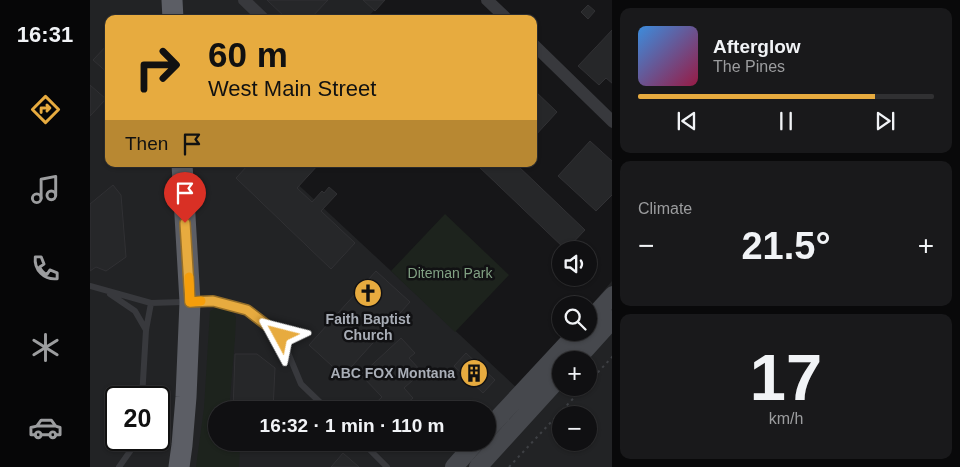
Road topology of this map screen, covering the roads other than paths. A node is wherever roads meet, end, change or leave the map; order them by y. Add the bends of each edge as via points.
1 (172, 0) edge
2 (244, 0) edge
3 (488, 0) edge
4 (173, 15) edge
5 (260, 15) edge
6 (503, 15) edge
7 (537, 48) edge
8 (612, 122) edge
9 (182, 167) edge
10 (90, 286) edge
11 (105, 291) junction
12 (612, 295) edge
13 (190, 302) junction
14 (151, 303) junction
15 (597, 312) edge
16 (612, 319) edge
17 (146, 330) junction
18 (570, 341) edge
19 (584, 351) edge
20 (143, 386) edge
21 (552, 386) edge
22 (319, 401) edge
23 (496, 420) edge
24 (130, 451) edge
25 (371, 451) edge
26 (468, 451) edge
27 (119, 467) edge
28 (178, 467) edge
29 (387, 467) edge
30 (454, 467) edge
31 (478, 467) edge

1 - 4 highway
2 - 5 street
3 - 6 street
7 - 8 street
9 - 13 highway
10 - 11 lane
11 - 14 lane
11 - 17 lane via 135,311
12 - 15 main road
13 - 14 lane
13 - 22 lane via 213,301 247,310 281,336 301,384
13 - 28 highway via 186,397
14 - 17 lane
16 - 19 main road
17 - 20 lane
18 - 23 main road
21 - 31 main road
24 - 27 lane
25 - 29 lane
26 - 30 main road

